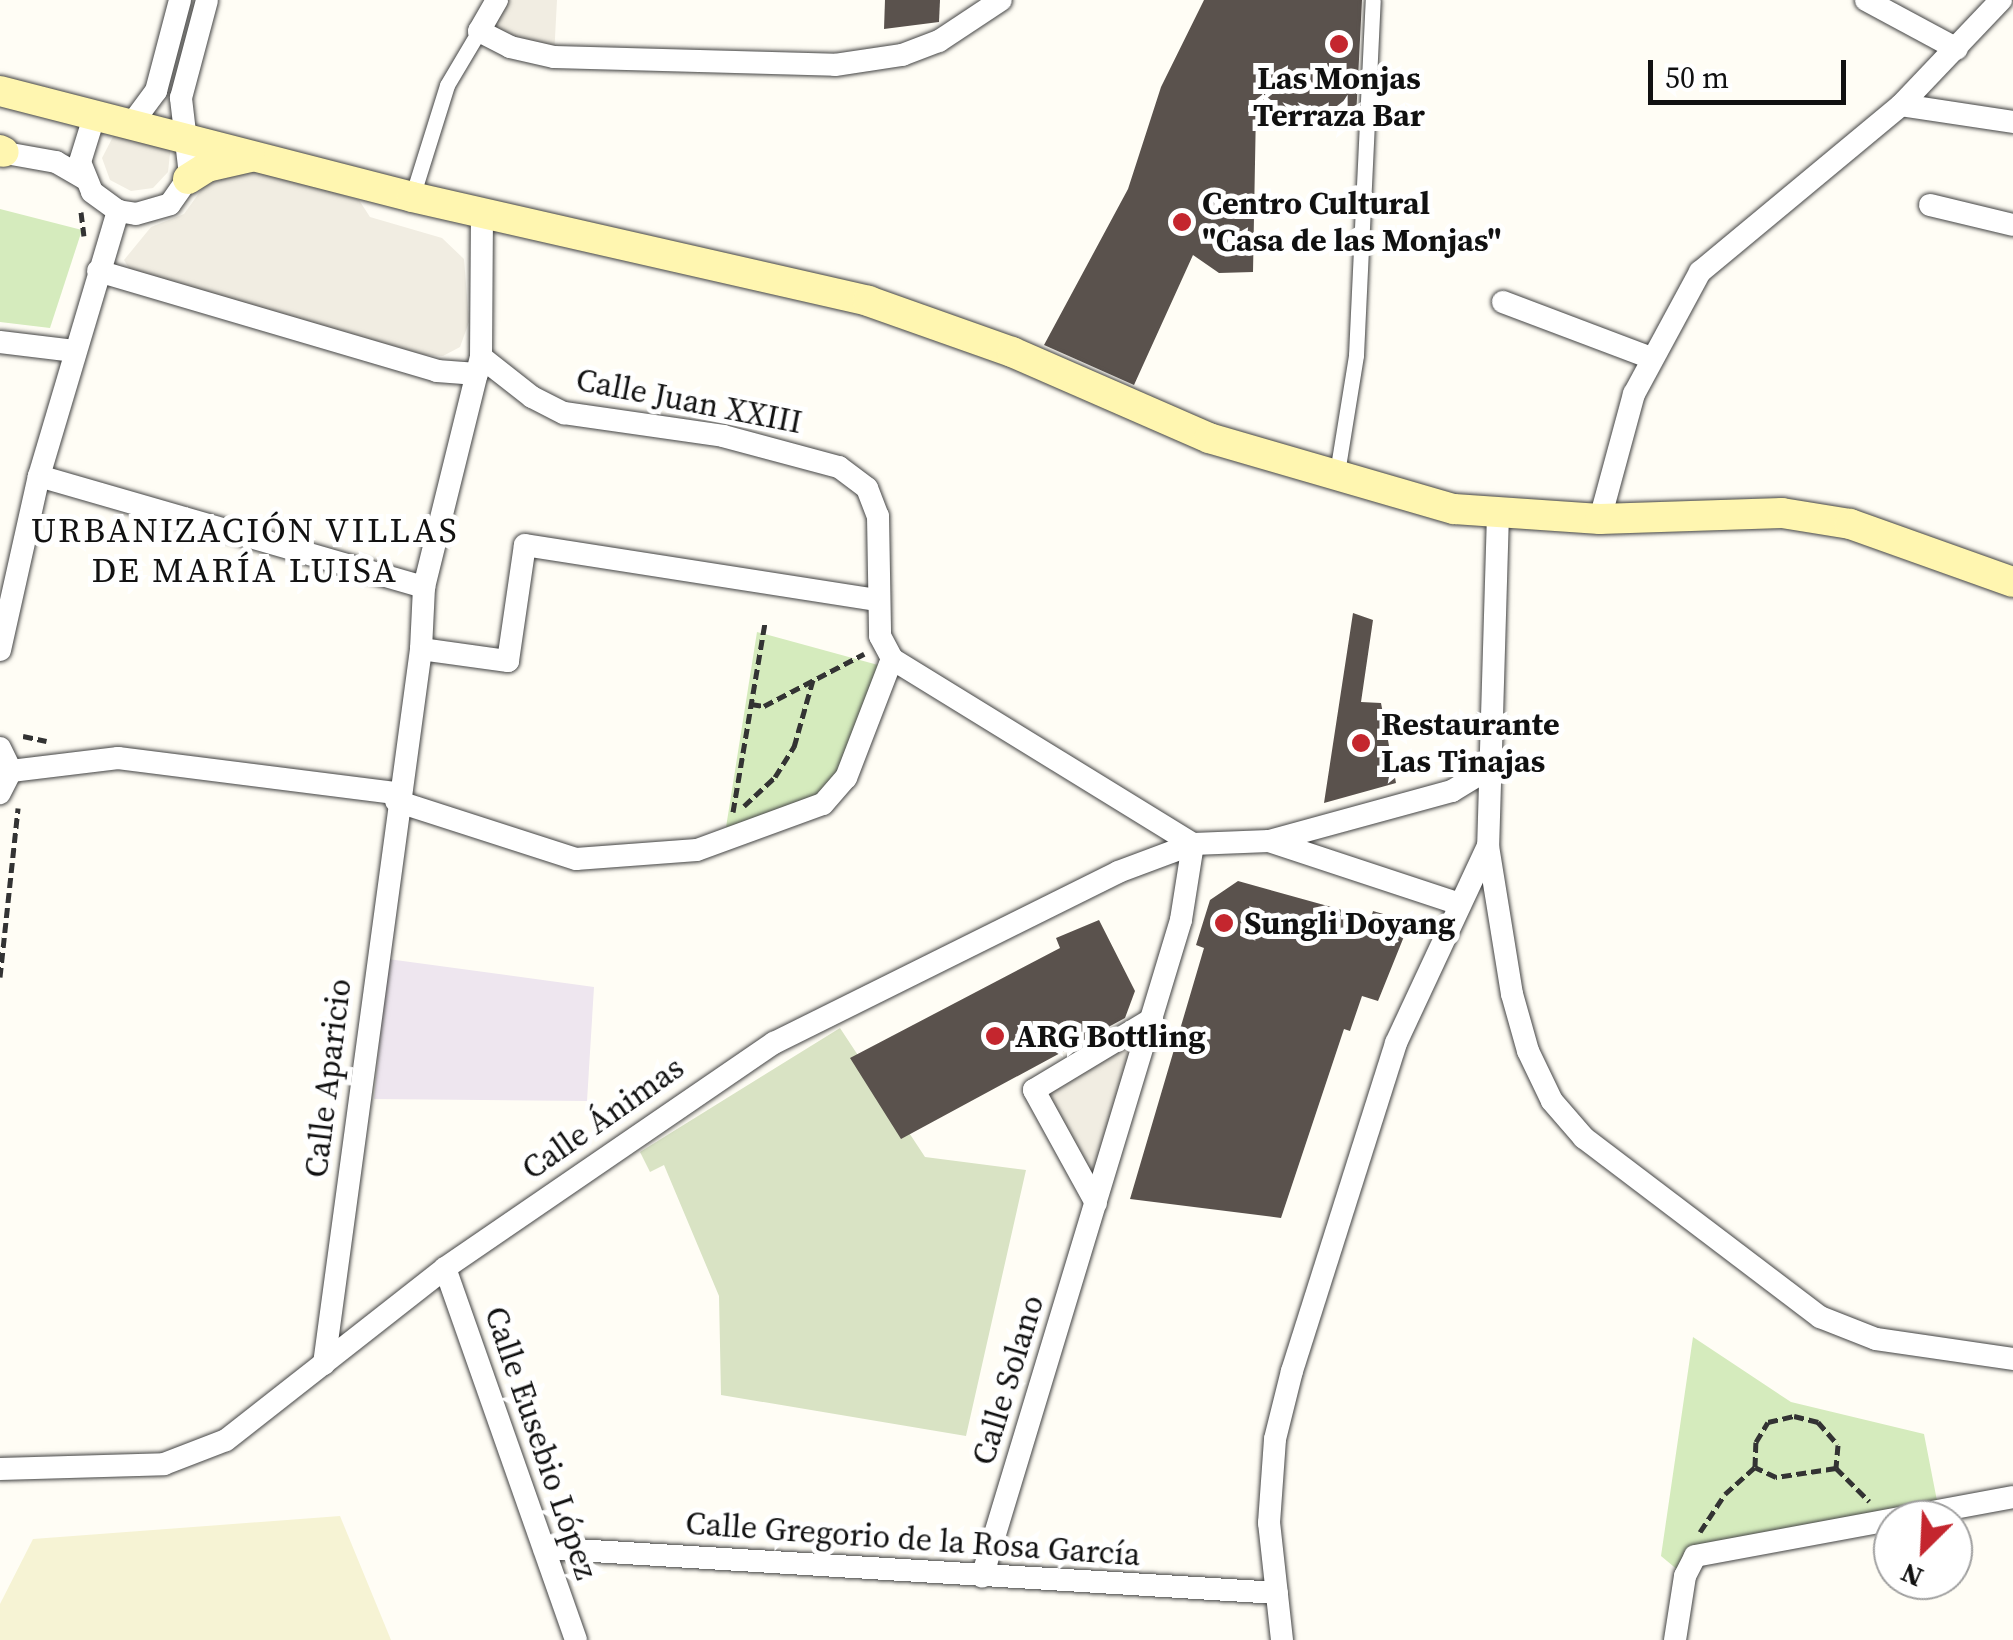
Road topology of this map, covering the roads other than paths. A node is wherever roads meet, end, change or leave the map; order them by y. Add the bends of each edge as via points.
1 (180, 0) edge
2 (207, 0) edge
3 (497, 0) edge
4 (1001, 0) edge
5 (1373, 0) edge
6 (1866, 0) edge
7 (2002, 0) edge
8 (479, 31) junction
9 (1957, 48) junction
10 (0, 91) edge
11 (1901, 105) junction
12 (94, 116) junction
13 (2013, 122) edge
14 (130, 126) junction
15 (190, 139) junction
16 (2, 151) edge
17 (256, 156) junction
18 (188, 180) junction
19 (77, 187) junction
20 (412, 197) junction
21 (1930, 204) dead end
22 (118, 211) junction
23 (482, 214) junction
24 (2013, 225) edge
25 (98, 271) junction
26 (1502, 302) dead end
27 (0, 342) edge
28 (74, 352) junction
29 (1651, 358) junction
30 (479, 366) junction
31 (39, 476) junction
32 (1336, 479) junction
33 (1498, 514) junction
34 (1600, 518) junction
35 (0, 552) edge
36 (24, 554) junction
37 (2013, 582) edge
38 (424, 587) junction
39 (878, 600) junction
40 (422, 649) junction
41 (0, 650) edge
42 (892, 659) junction
43 (6, 738) edge
44 (1490, 768) junction
45 (11, 771) junction
46 (0, 794) edge
47 (397, 797) junction
48 (1269, 841) junction
49 (1193, 844) junction
50 (1488, 846) junction
51 (1459, 904) junction
52 (1152, 1018) junction
53 (1096, 1203) junction
54 (446, 1268) junction
55 (2013, 1359) edge
56 (324, 1364) junction
57 (0, 1469) edge
58 (2013, 1497) edge
59 (544, 1548) junction
60 (982, 1577) junction
61 (1278, 1593) junction
62 (576, 1640) edge
63 (1282, 1640) edge
64 (1675, 1640) edge

1 - 14 street via 156,91
2 - 15 street via 181,98
3 - 8 street
4 - 8 street via 902,55 835,65 554,56 510,47
5 - 32 street via 1356,355
6 - 9 street
7 - 9 street
8 - 20 street via 447,84
9 - 11 street
10 - 12 main road
11 - 13 street
11 - 29 street via 1700,272
12 - 14 main road
12 - 19 street
14 - 15 main road
15 - 17 main road
15 - 18 street
16 - 19 street via 56,162
17 - 18 main road via 207,167
17 - 20 main road
18 - 22 street via 170,204 154,212
19 - 22 street
20 - 23 main road
21 - 24 street
22 - 25 street
23 - 30 street
23 - 32 main road via 883,306 1012,352 1210,438
25 - 28 street
25 - 30 street via 437,371
26 - 29 street
27 - 28 street
28 - 31 street
29 - 34 street via 1615,446
30 - 38 street, Calle Aparicio
30 - 39 street, Calle Juan XXIII via 564,412 722,436 839,467 867,488 878,516
31 - 36 street
31 - 38 street
32 - 33 main road
33 - 34 main road
33 - 44 street
34 - 37 main road via 1782,512 1850,524
35 - 36 street
36 - 41 street
38 - 40 street, Calle Aparicio
39 - 40 street via 525,544 508,661
39 - 42 street, Calle Juan XXIII via 880,636
40 - 47 street, Calle Aparicio
42 - 47 street via 846,778 823,804 698,850 576,859
42 - 49 street
43 - 45 street
44 - 48 street, Calle Ánimas via 1452,791
44 - 50 street
45 - 46 street
45 - 47 street via 118,758
47 - 56 street, Calle Aparicio
48 - 49 street, Calle Ánimas
48 - 51 street, Calle Ánimas
49 - 52 street, Calle Solano via 1181,920
49 - 54 street, Calle Ánimas via 1118,872 774,1043
50 - 51 street
50 - 55 street via 1528,1051 1552,1102 1584,1138 1820,1317 1876,1338
51 - 61 street via 1396,1043 1274,1439 1270,1522
52 - 53 street, Calle Solano
52 - 53 street via 1034,1090
53 - 60 street, Calle Solano
54 - 56 street, Calle Ánimas
54 - 59 street, Calle Eusebio López
56 - 57 street, Calle Ánimas via 226,1440 164,1464
58 - 64 street via 1695,1556 1685,1576
59 - 60 street, Calle Gregorio de la Rosa García
59 - 62 street, Calle Eusebio López
60 - 61 street, Calle Gregorio de la Rosa García
61 - 63 street

